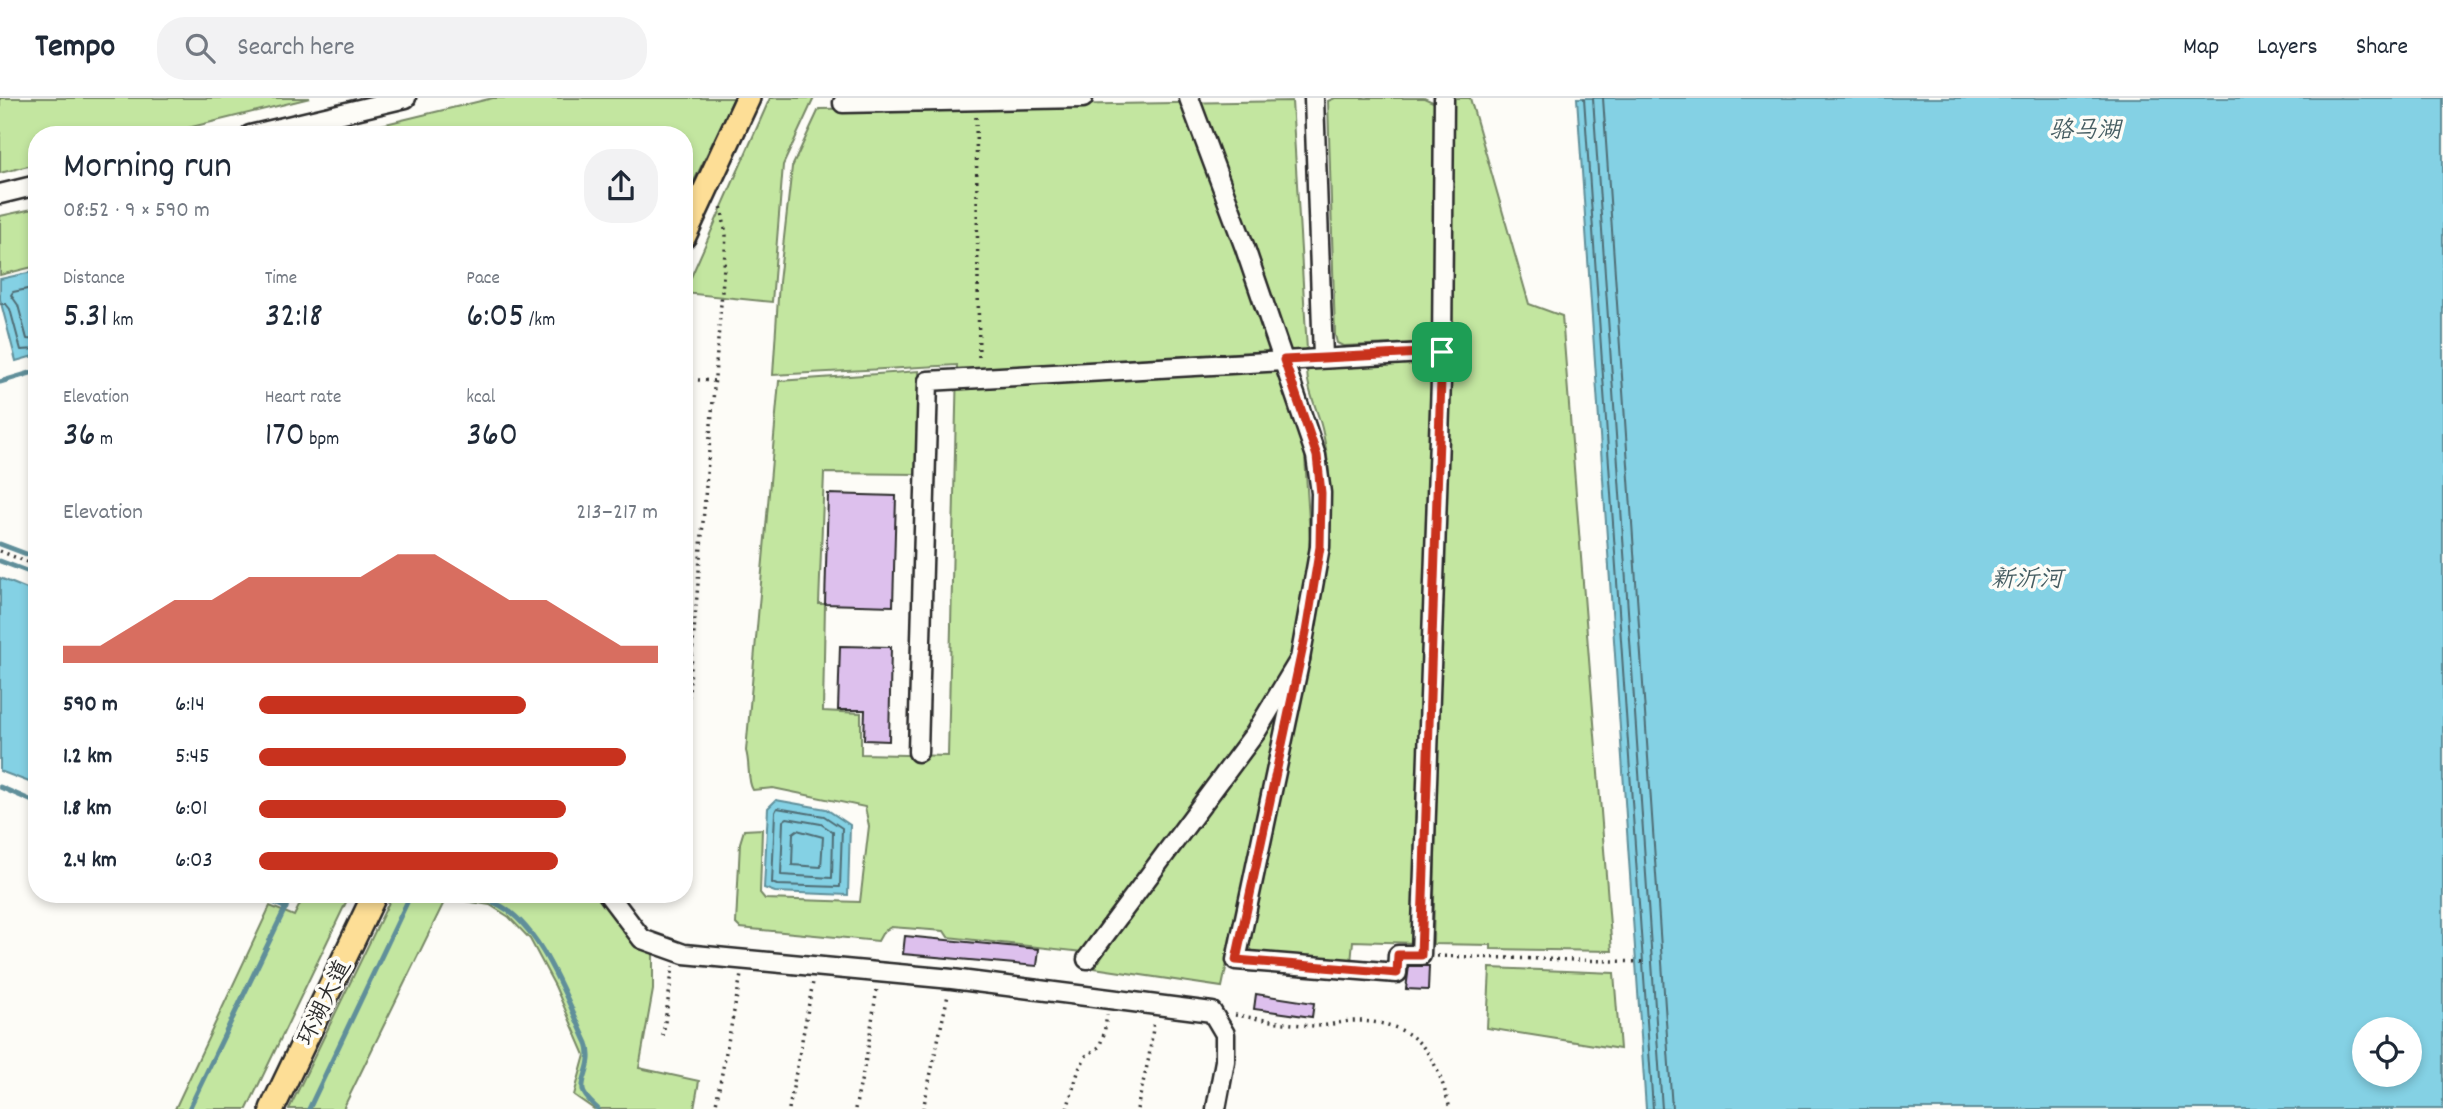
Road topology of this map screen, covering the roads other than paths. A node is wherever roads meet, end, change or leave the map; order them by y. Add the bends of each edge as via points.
1 (406, 98) edge
2 (748, 98) edge
3 (1083, 98) edge
4 (1189, 98) edge
5 (1314, 98) edge
6 (1444, 98) edge
7 (843, 103) dead end
8 (288, 126) edge
9 (28, 187) edge
10 (0, 194) edge
11 (693, 217) edge
12 (1442, 352) junction
13 (1323, 357) junction
14 (1284, 360) junction
15 (1300, 659) junction
16 (918, 752) dead end
17 (370, 903) edge
18 (615, 903) edge
19 (1087, 959) dead end
20 (272, 1109) edge
21 (1216, 1109) edge

1 - 8 street
2 - 11 main road
3 - 7 street
4 - 14 street
5 - 13 street
6 - 12 street
9 - 10 street
12 - 13 street
12 - 15 street via 1421,955 1398,955 1397,973 1236,960
13 - 14 street
14 - 15 street via 1317,456 1321,493 1320,547
14 - 16 street via 928,381
15 - 19 street via 1256,732
17 - 20 main road, 环湖大道
18 - 21 street via 642,939 684,954 952,979 1212,1012 1225,1034

